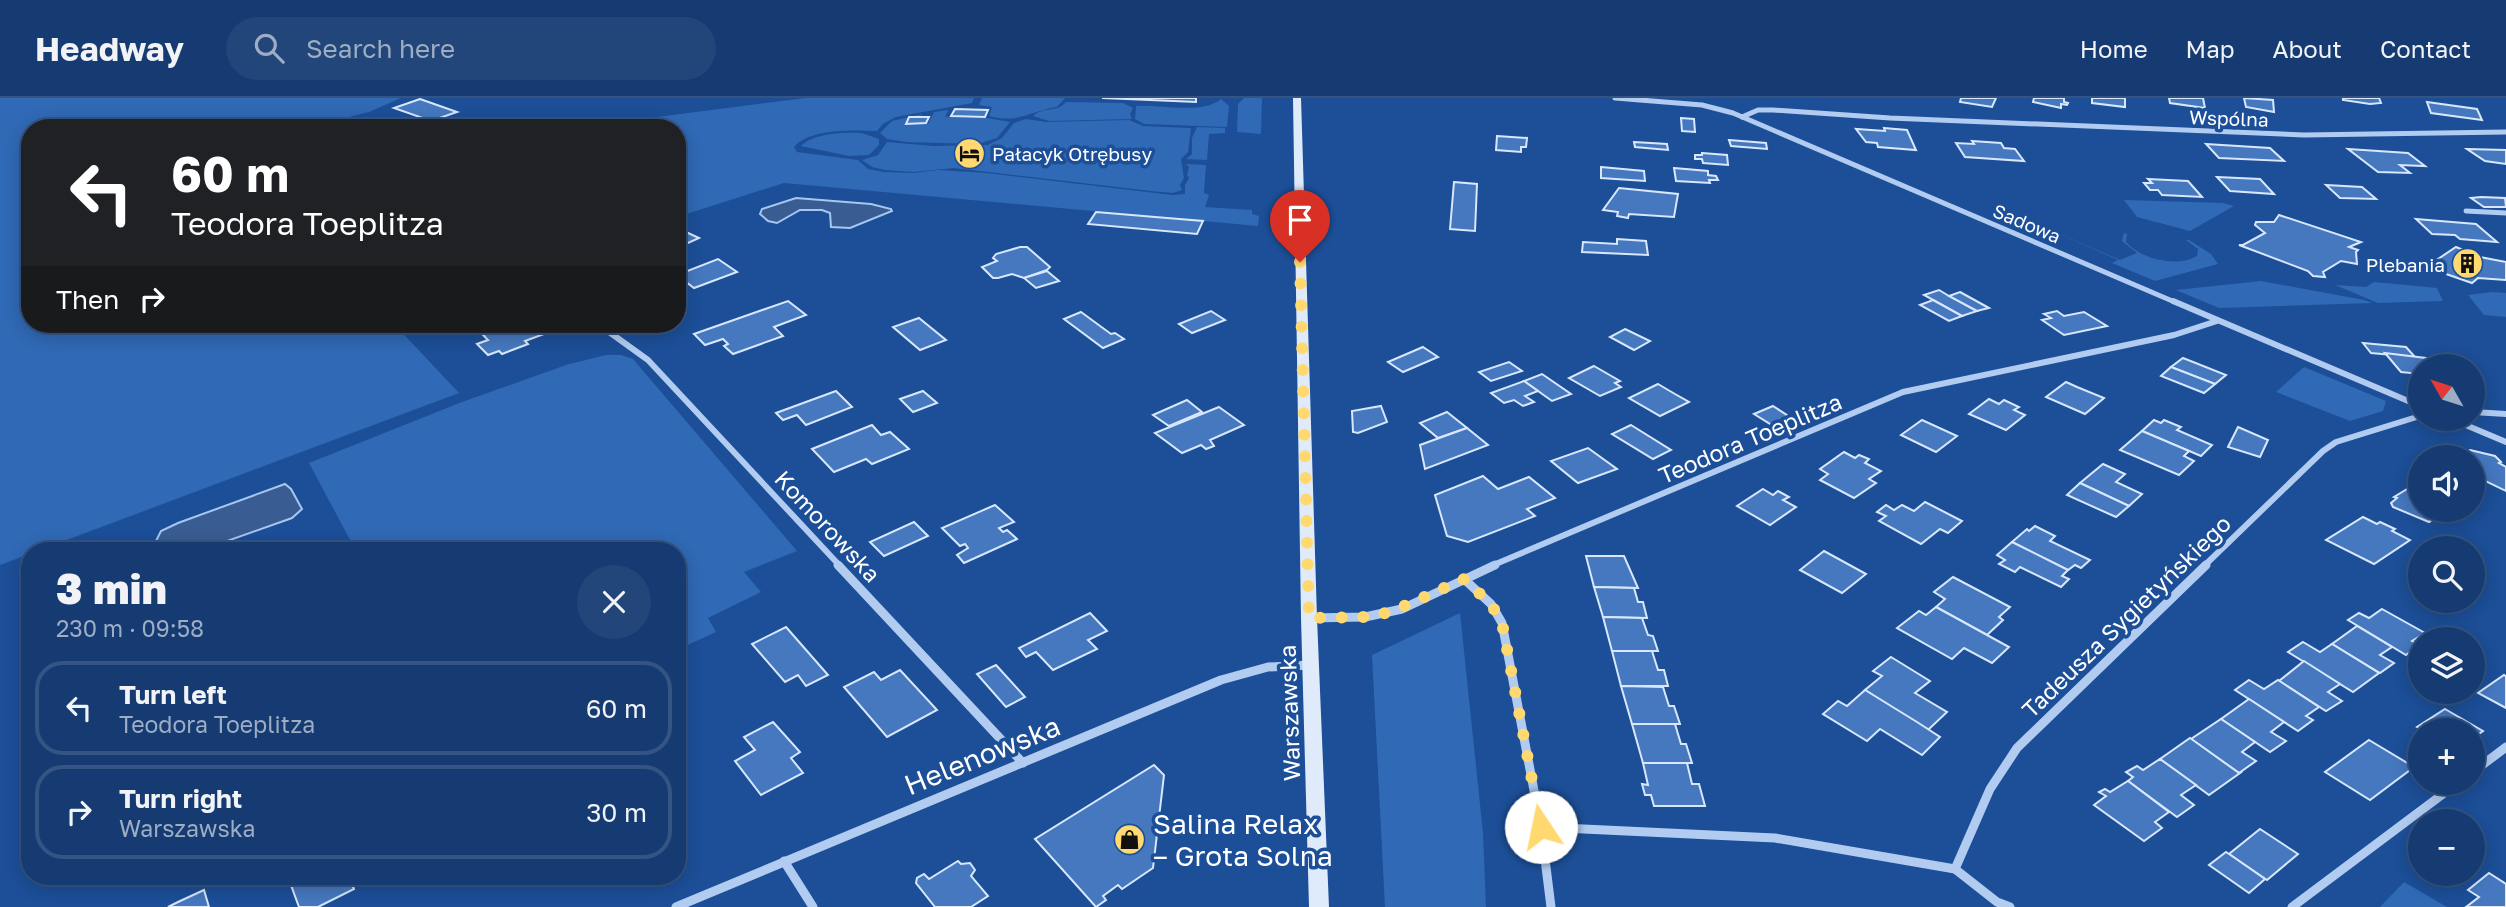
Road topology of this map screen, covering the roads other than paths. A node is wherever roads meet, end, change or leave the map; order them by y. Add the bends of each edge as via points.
1 (1297, 98) edge
2 (1615, 98) edge
3 (1742, 117) junction
4 (2506, 132) edge
5 (2466, 211) dead end
6 (2506, 213) edge
7 (2217, 321) junction
8 (610, 333) edge
9 (2408, 401) edge
10 (2485, 413) edge
11 (2506, 414) edge
12 (2408, 420) edge
13 (2480, 431) edge
14 (2506, 442) edge
15 (1464, 579) junction
16 (1309, 618) junction
17 (1310, 665) junction
18 (2506, 747) edge
19 (1023, 762) junction
20 (2485, 763) edge
21 (2442, 795) edge
22 (1541, 827) junction
23 (784, 861) junction
24 (1955, 869) junction
25 (676, 907) edge
26 (813, 907) edge
27 (1319, 907) edge
28 (1551, 907) edge
29 (2010, 907) edge
30 (2292, 907) edge

1 - 16 main road, Warszawska
2 - 3 street, Sadowa via 1702,105
3 - 4 street, Wspólna via 1766,109 2304,135
3 - 7 street, Sadowa
5 - 6 street
7 - 9 street, Sadowa
7 - 15 street, Teodora Toeplitza via 2174,335 1903,392
8 - 19 street, Komorowska via 648,360
10 - 11 street
12 - 24 street, Tadeusza Sygietyńskiego via 2336,442 2323,451 2017,748 1990,789
13 - 14 street
15 - 16 street, Teodora Toeplitza via 1391,612
15 - 22 street via 1491,604 1502,623
16 - 17 main road, Warszawska
17 - 19 street, Helenowska via 1268,667 1235,675
17 - 27 main road, Warszawska
18 - 20 street
19 - 23 street, Helenowska
21 - 30 street
22 - 24 street via 1775,838
22 - 28 street
23 - 25 street, Helenowska
23 - 26 street
24 - 29 street

